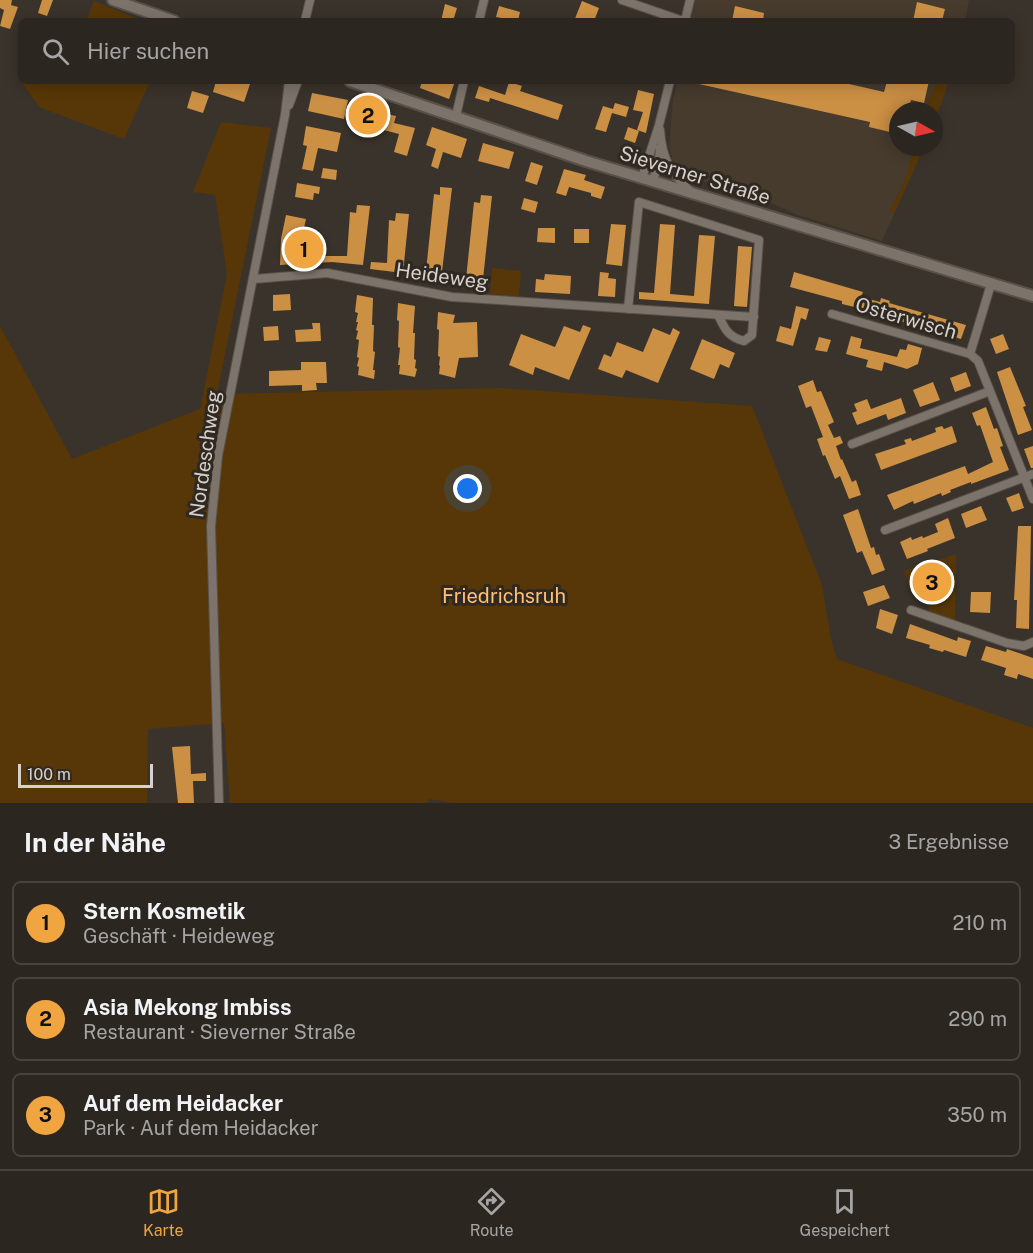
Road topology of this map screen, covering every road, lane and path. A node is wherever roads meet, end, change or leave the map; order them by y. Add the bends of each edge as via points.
1 (113, 0) edge
2 (310, 0) edge
3 (484, 0) edge
4 (622, 0) edge
5 (690, 0) edge
6 (165, 18) edge
7 (306, 18) edge
8 (480, 18) edge
9 (675, 18) edge
10 (685, 18) edge
11 (289, 84) edge
12 (297, 84) edge
13 (359, 84) edge
14 (463, 84) edge
15 (669, 84) edge
16 (285, 115) junction
17 (456, 116) junction
18 (659, 125) junction
19 (660, 140) junction
20 (648, 180) junction
21 (692, 193) junction
22 (253, 279) junction
23 (991, 284) junction
24 (1033, 296) edge
25 (628, 309) junction
26 (832, 314) dead end
27 (718, 315) junction
28 (754, 317) junction
29 (970, 354) junction
30 (990, 391) junction
31 (852, 444) dead end
32 (1029, 475) edge
33 (1033, 499) edge
34 (885, 530) dead end
35 (911, 610) dead end
36 (1033, 642) edge
37 (219, 803) edge

1 - 6 main road
2 - 7 street
3 - 8 street
4 - 9 street
5 - 10 street
11 - 16 street, Nordeschweg
12 - 16 street, Nordeschweg
13 - 17 main road, Sieverner Straße
14 - 17 street
15 - 18 street
16 - 22 street, Nordeschweg
17 - 20 main road, Sieverner Straße
18 - 19 street
18 - 20 street
19 - 20 street via 659,160
19 - 21 street via 672,174
20 - 21 main road, Sieverner Straße
21 - 23 main road, Sieverner Straße
22 - 25 street, Heideweg via 327,273 452,297
22 - 37 street, Nordeschweg via 218,456 212,517
23 - 24 main road, Sieverner Straße
23 - 29 street
25 - 27 street, Heideweg
25 - 28 street via 639,202 759,240
26 - 29 street, Osterwisch
27 - 28 street, Heideweg
27 - 28 street via 733,338 744,341 752,335
29 - 30 street via 978,361
30 - 31 street
30 - 32 street
32 - 33 street
32 - 34 street
35 - 36 street via 1007,643 1024,646

